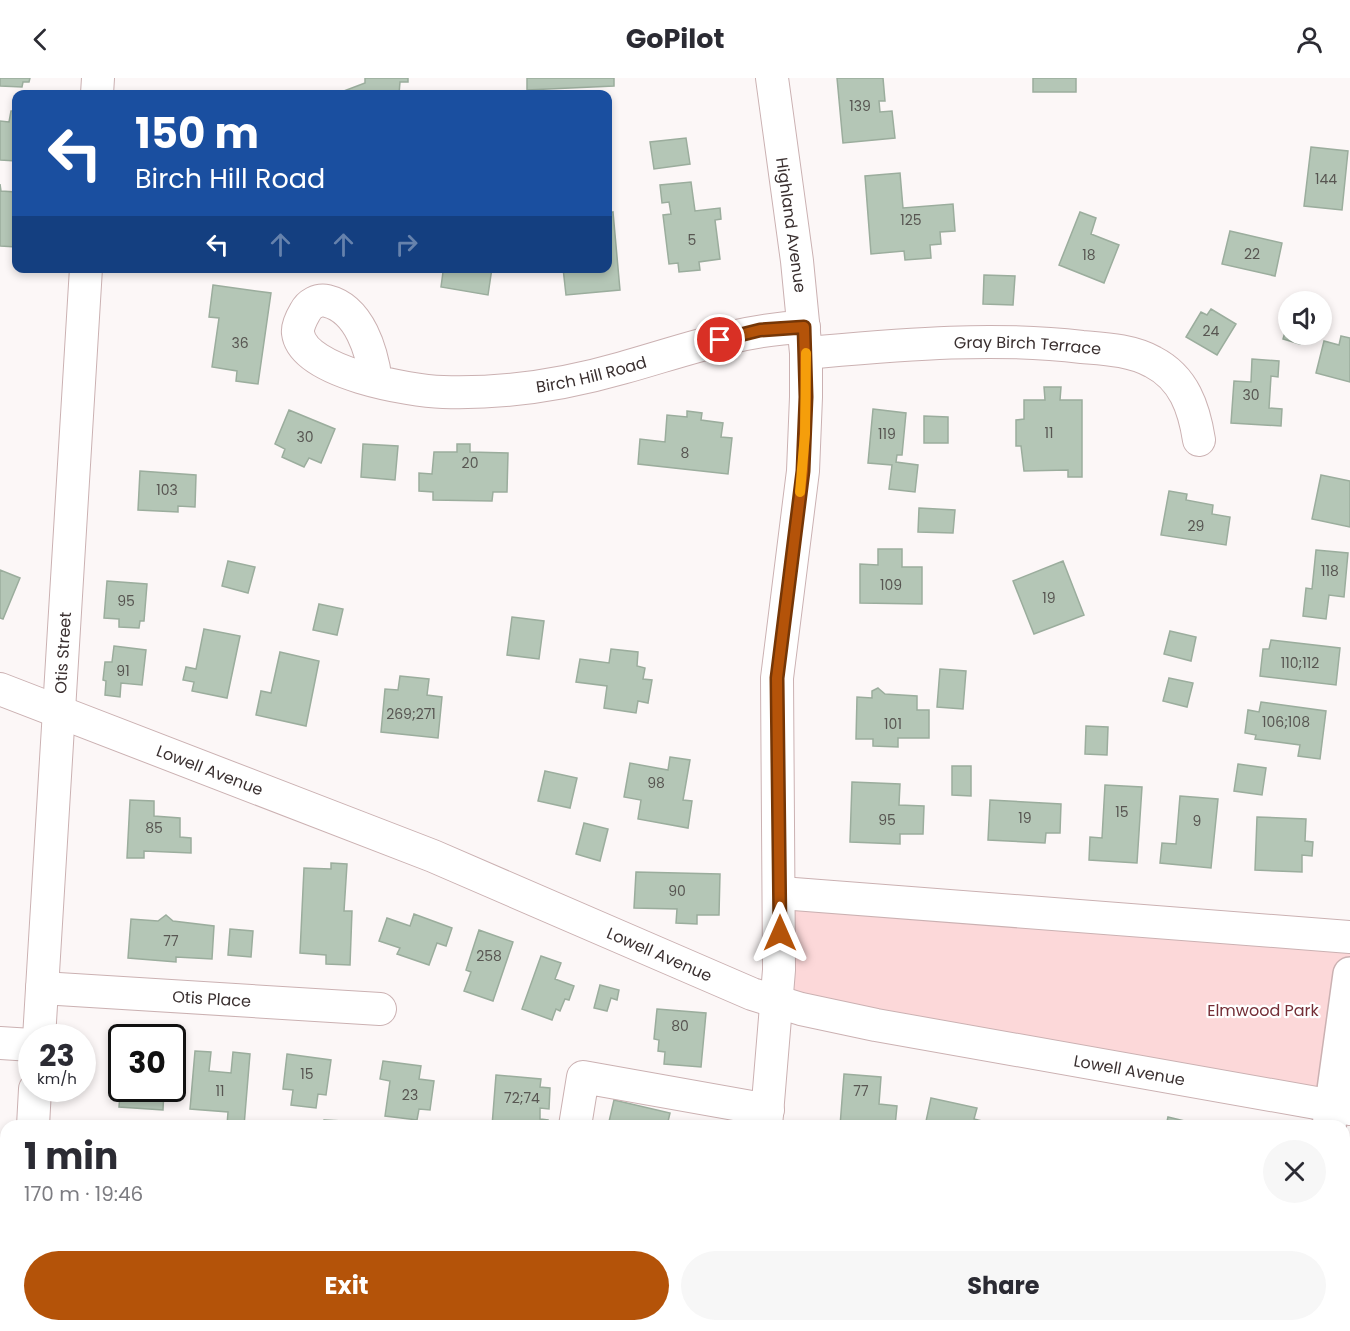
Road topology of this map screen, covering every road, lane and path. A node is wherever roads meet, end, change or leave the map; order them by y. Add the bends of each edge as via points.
1 (772, 78) edge
2 (86, 273) edge
3 (805, 340) junction
4 (376, 381) dead end
5 (1199, 440) dead end
6 (0, 689) edge
7 (60, 712) junction
8 (780, 893) junction
9 (1350, 937) edge
10 (1350, 974) edge
11 (42, 988) junction
12 (778, 1002) junction
13 (380, 1009) dead end
14 (40, 1024) edge
15 (0, 1043) edge
16 (18, 1044) edge
17 (34, 1102) edge
18 (1337, 1113) edge
19 (767, 1118) edge
20 (33, 1120) edge
21 (575, 1120) edge

1 - 3 street, Highland Avenue
2 - 7 street, Otis Street
3 - 4 street, Birch Hill Road via 740,334 621,369 534,389 437,392
3 - 5 street, Gray Birch Terrace via 1011,342 1135,354 1155,363 1186,393 1195,414
3 - 8 street, Highland Avenue via 803,471 777,678
6 - 7 street, Lowell Avenue
7 - 11 street, Otis Street
7 - 12 street, Lowell Avenue via 433,856
8 - 9 street
8 - 12 street, Highland Avenue
10 - 18 main road
11 - 13 street, Otis Place
11 - 14 street, Otis Street
12 - 18 street, Lowell Avenue via 876,1025
12 - 19 street, Highland Avenue
15 - 16 street
17 - 20 street
19 - 21 street via 583,1077

